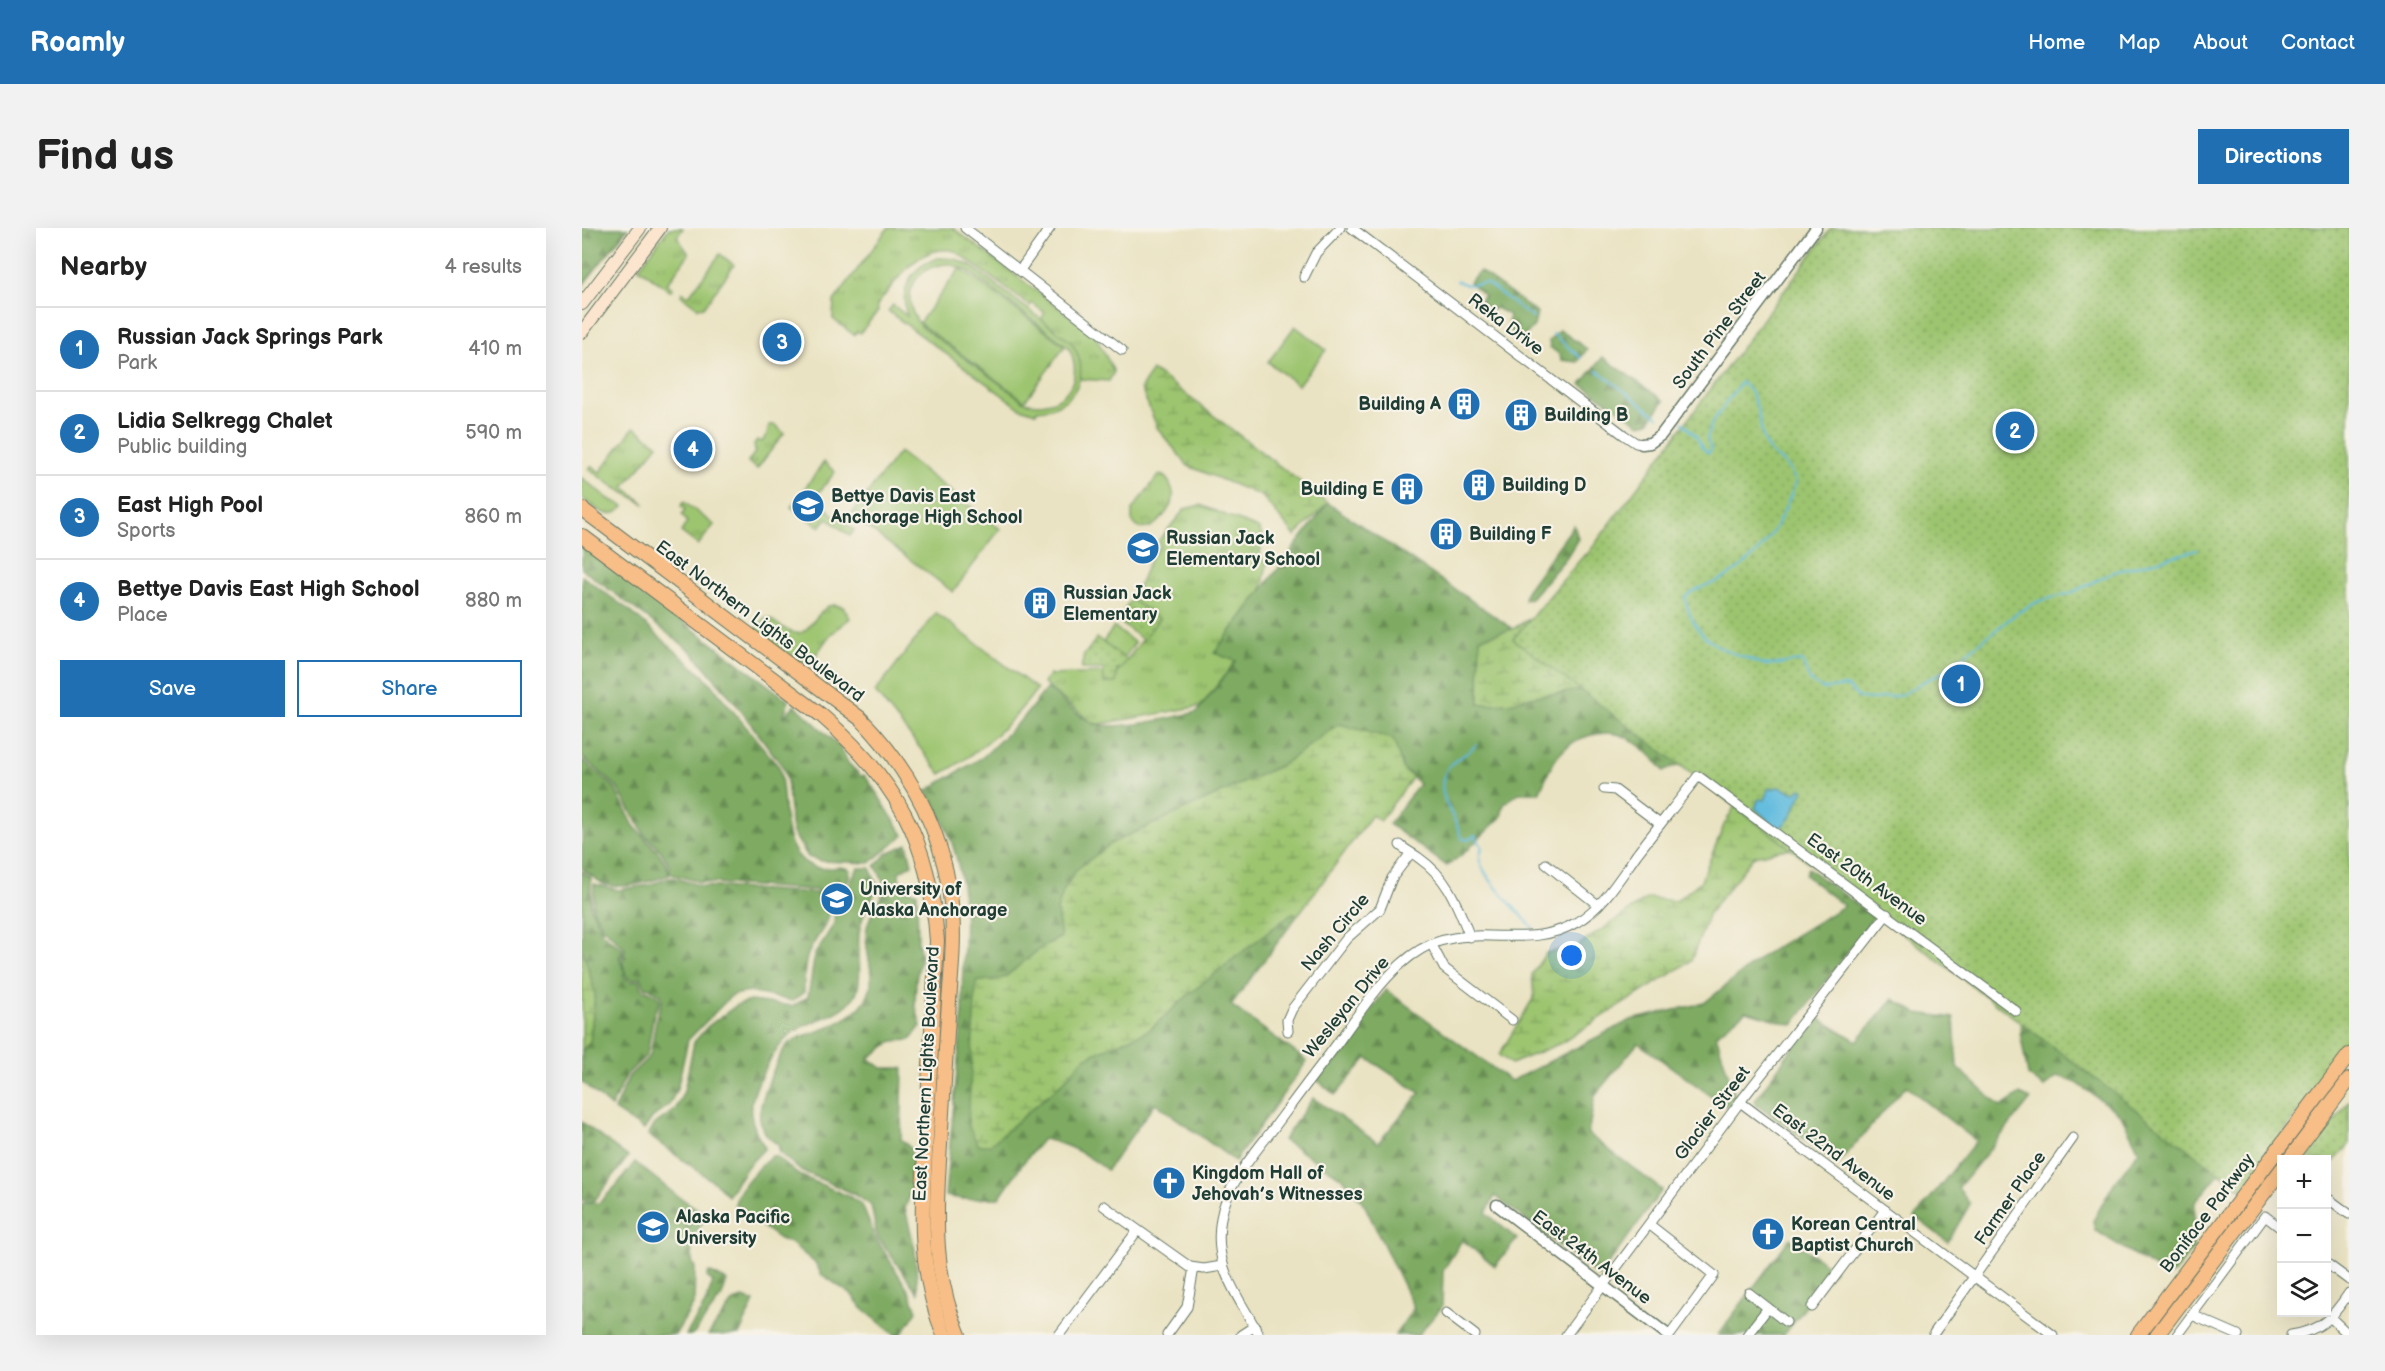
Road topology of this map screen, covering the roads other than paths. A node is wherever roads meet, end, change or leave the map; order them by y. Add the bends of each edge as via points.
1 (639, 228) edge
2 (660, 228) edge
3 (965, 228) edge
4 (1050, 228) edge
5 (1340, 228) edge
6 (1352, 228) edge
7 (1816, 228) edge
8 (976, 231) edge
9 (1020, 270) junction
10 (1304, 277) dead end
11 (582, 304) edge
12 (582, 332) edge
13 (1122, 350) dead end
14 (1642, 444) joint
15 (582, 509) edge
16 (582, 536) edge
17 (1698, 776) joint
18 (1604, 789) dead end
19 (1660, 824) junction
20 (1400, 845) dead end
21 (1410, 854) junction
22 (1546, 864) dead end
23 (1598, 905) junction
24 (1887, 914) junction
25 (1470, 937) junction
26 (1432, 945) junction
27 (2016, 1011) dead end
28 (1512, 1020) dead end
29 (1288, 1031) dead end
30 (2349, 1055) edge
31 (2349, 1080) edge
32 (1740, 1102) junction
33 (2073, 1138) dead end
34 (2293, 1155) edge
35 (2277, 1176) edge
36 (2331, 1201) edge
37 (1497, 1205) dead end
38 (1104, 1206) dead end
39 (1885, 1210) junction
40 (2349, 1214) edge
41 (1650, 1225) junction
42 (2277, 1225) edge
43 (1137, 1231) junction
44 (1222, 1266) junction
45 (2331, 1267) edge
46 (1194, 1268) junction
47 (1974, 1277) junction
48 (2349, 1280) edge
49 (1604, 1286) junction
50 (1749, 1293) dead end
51 (2349, 1293) edge
52 (1812, 1307) dead end
53 (1768, 1308) junction
54 (1446, 1313) dead end
55 (2192, 1315) junction
56 (2331, 1318) junction
57 (1786, 1322) dead end
58 (1257, 1331) edge
59 (1934, 1333) dead end
60 (1473, 1334) edge
61 (944, 1335) edge
62 (959, 1335) edge
63 (1059, 1335) edge
64 (1167, 1335) edge
65 (1241, 1335) edge
66 (1566, 1335) edge
67 (1669, 1335) edge
68 (1747, 1335) edge
69 (2053, 1335) edge
70 (2138, 1335) edge
71 (2157, 1335) edge
72 (2177, 1335) edge
73 (2238, 1335) edge
74 (2291, 1335) edge
75 (2349, 1335) edge

1 - 11 main road
2 - 12 main road
3 - 8 street
4 - 9 street
5 - 10 street via 1316,253
6 - 14 street, Reka Drive via 1624,435
7 - 14 street, South Pine Street via 1661,435 1650,444
8 - 9 street
9 - 13 street
15 - 62 main road, East Northern Lights Boulevard via 861,719 896,758 931,821 949,886 952,934 937,1253
16 - 61 main road, East Northern Lights Boulevard via 844,735 880,774 908,819 925,863 935,912 937,941 921,1236 928,1285
17 - 19 street, Wesleyan Drive
17 - 24 street, East 20th Avenue
18 - 19 street via 1615,790
19 - 23 street, Wesleyan Drive
20 - 21 street
21 - 25 street via 1418,857 1452,893
21 - 29 street, Nash Circle via 1392,878 1380,909 1347,938 1293,1009 1287,1020
22 - 23 street
23 - 25 street, Wesleyan Drive via 1578,921 1551,933 1531,938
24 - 27 street, East 20th Avenue
24 - 32 street, Glacier Street
25 - 26 street, Wesleyan Drive
26 - 28 street via 1444,968
26 - 44 street, Wesleyan Drive via 1402,963 1383,983 1234,1182 1221,1218
30 - 70 main road, Boniface Parkway
31 - 34 main road
32 - 39 street, East 22nd Avenue
32 - 41 street, Glacier Street
33 - 47 street, Farmer Place
35 - 71 main road, Boniface Parkway
36 - 40 street
37 - 49 street, East 24th Avenue
38 - 43 street
39 - 47 street, East 22nd Avenue
39 - 52 street
41 - 49 street, Glacier Street
41 - 67 street via 1714,1275
42 - 55 street via 2265,1216
43 - 46 street
43 - 63 street
44 - 46 street
44 - 58 street, Wesleyan Drive
45 - 48 street
46 - 64 street via 1187,1307
47 - 59 street, Farmer Place
47 - 69 street, East 22nd Avenue
49 - 66 street, Glacier Street
49 - 67 street, East 24th Avenue
50 - 53 street
51 - 56 street
53 - 57 street
53 - 68 street
54 - 60 street
55 - 72 street
55 - 73 street
56 - 74 street via 2304,1333
56 - 75 street
58 - 65 street

